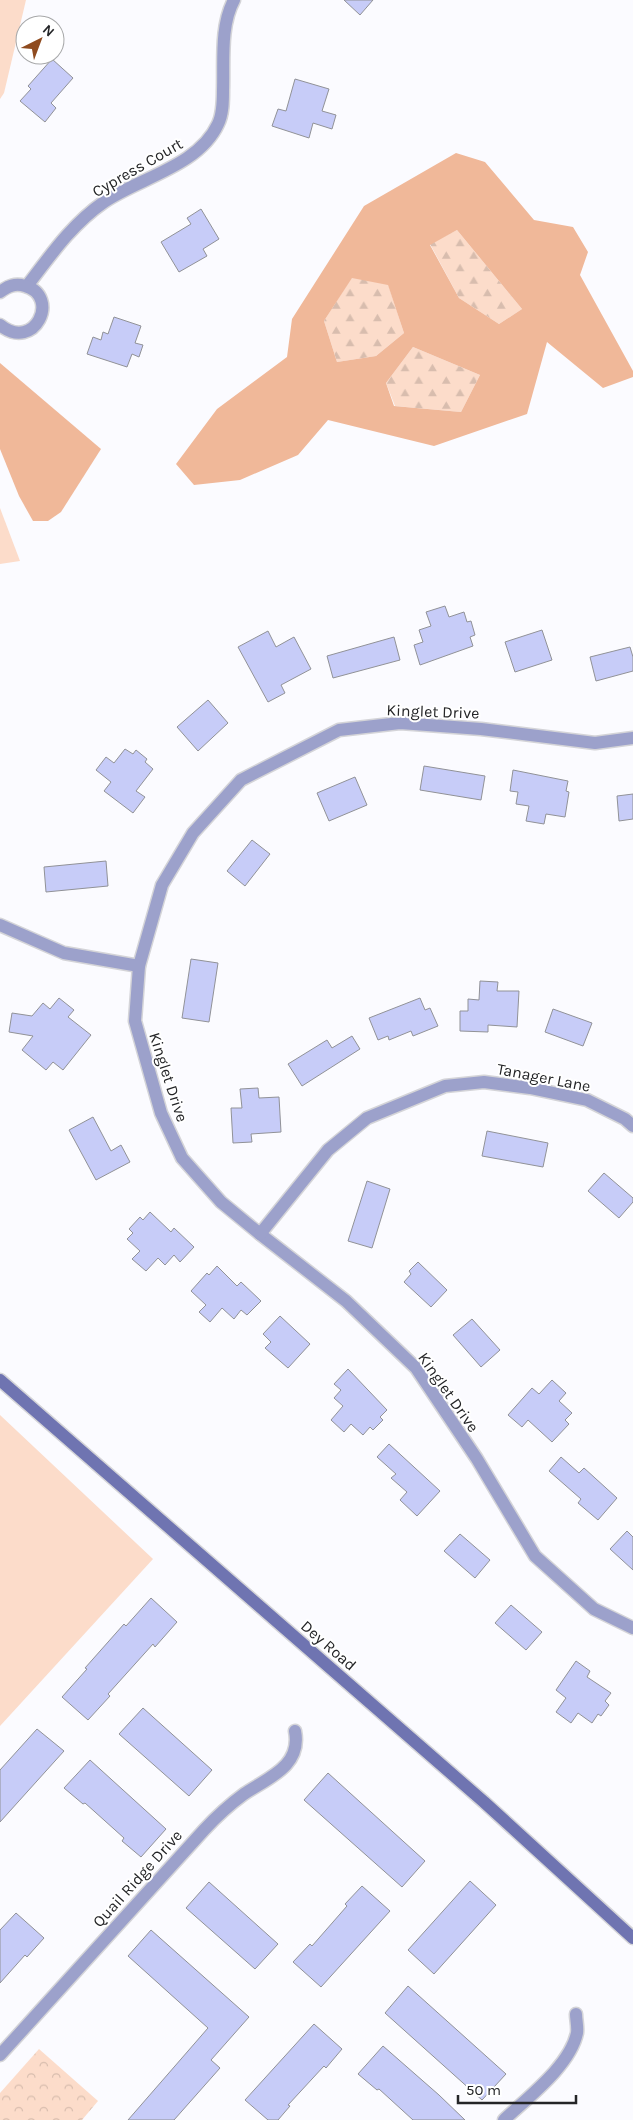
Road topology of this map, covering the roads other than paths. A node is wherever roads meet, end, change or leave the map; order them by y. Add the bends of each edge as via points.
1 (234, 0) edge
2 (27, 286) junction
3 (0, 292) edge
4 (0, 325) edge
5 (633, 738) edge
6 (0, 925) edge
7 (139, 966) junction
8 (633, 1126) edge
9 (260, 1234) junction
10 (0, 1380) edge
11 (633, 1628) edge
12 (295, 1731) dead end
13 (633, 1938) edge
14 (576, 2014) dead end
15 (0, 2055) edge
16 (504, 2120) edge

1 - 2 street, Cypress Court via 226,27 222,108 219,123 211,137 176,165 94,210 67,235
2 - 3 street via 10,285
2 - 4 street via 39,297 42,305 37,324 31,330 16,333
5 - 7 street, Kinglet Drive via 595,743 400,723 339,730 241,780 193,833 162,885
6 - 7 street via 64,953
7 - 9 street, Kinglet Drive via 135,1021 160,1113 182,1158 222,1202
8 - 9 street, Tanager Lane via 587,1100 484,1082 445,1086 367,1118 328,1150
9 - 11 street, Kinglet Drive via 346,1301 416,1368 477,1459 535,1556 594,1609
10 - 13 main road, Dey Road via 484,1802
12 - 15 street, Quail Ridge Drive via 294,1756 286,1766 222,1810
14 - 16 street via 577,2033 558,2068

